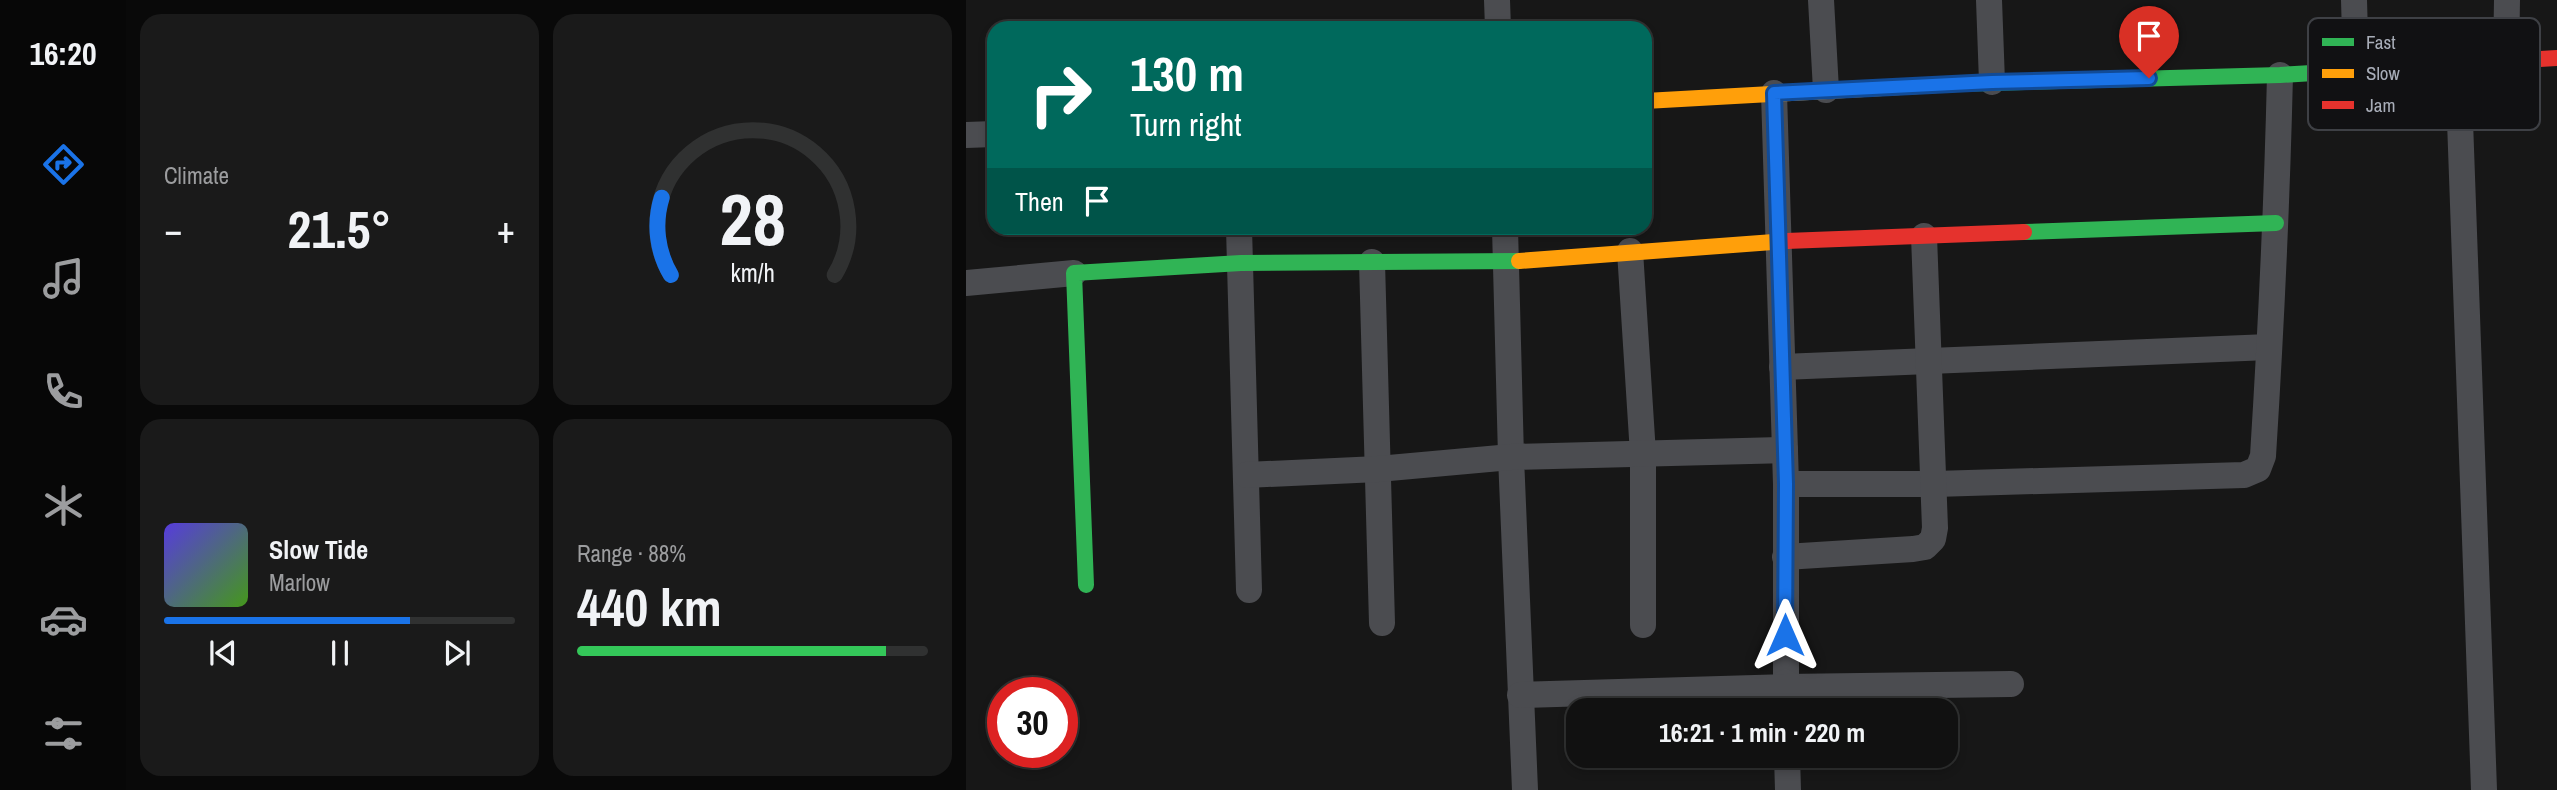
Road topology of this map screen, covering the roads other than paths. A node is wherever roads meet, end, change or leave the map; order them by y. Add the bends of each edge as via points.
1 (1497, 0) edge
2 (1821, 0) edge
3 (1989, 0) edge
4 (2354, 0) edge
5 (2507, 0) edge
6 (2355, 18) edge
7 (2507, 18) edge
8 (1498, 21) edge
9 (2308, 73) edge
10 (2280, 75) junction
11 (1992, 82) junction
12 (1826, 90) junction
13 (1774, 93) junction
14 (1652, 101) edge
15 (2460, 130) edge
16 (987, 134) edge
17 (966, 135) edge
18 (2276, 223) junction
19 (1239, 235) edge
20 (1505, 235) edge
21 (1924, 236) junction
22 (1778, 241) junction
23 (1630, 251) junction
24 (1506, 261) junction
25 (1372, 262) junction
26 (1241, 263) junction
27 (1074, 273) junction
28 (966, 283) edge
29 (2269, 347) junction
30 (1929, 361) junction
31 (1782, 367) junction
32 (1785, 450) junction
33 (1643, 454) junction
34 (1511, 457) junction
35 (1378, 469) junction
36 (1246, 475) junction
37 (1786, 484) junction
38 (1935, 484) junction
39 (1786, 557) junction
40 (1086, 585) dead end
41 (1250, 590) dead end
42 (1382, 623) dead end
43 (1643, 625) dead end
44 (2011, 684) dead end
45 (1520, 695) junction
46 (1719, 698) edge
47 (1785, 698) edge
48 (1800, 698) edge
49 (1787, 768) edge
50 (1525, 790) edge
51 (1788, 790) edge
52 (2484, 790) edge

1 - 8 street
2 - 12 street
3 - 11 street
4 - 6 street
5 - 7 street
9 - 10 street
10 - 11 street
10 - 18 street
11 - 12 street
12 - 13 street
13 - 14 street
13 - 22 street
15 - 52 street
16 - 17 street
18 - 21 street
18 - 29 street
19 - 26 street
20 - 24 street
21 - 22 street
21 - 30 street
22 - 23 street
22 - 31 street
23 - 24 street
23 - 33 street
24 - 25 street
24 - 34 street
25 - 26 street
25 - 35 street
26 - 27 street
26 - 36 street
27 - 28 street
27 - 40 street
29 - 30 street
29 - 38 street via 2263,456 2258,469 2244,475
30 - 31 street
30 - 38 street
31 - 32 street
32 - 33 street
32 - 37 street
33 - 34 street
33 - 43 street
34 - 35 street
34 - 45 street
35 - 36 street
35 - 42 street
36 - 41 street
37 - 38 street
37 - 39 street
38 - 39 street via 1935,528 1925,547
39 - 47 street
44 - 48 street
45 - 46 street
45 - 50 street
49 - 51 street

